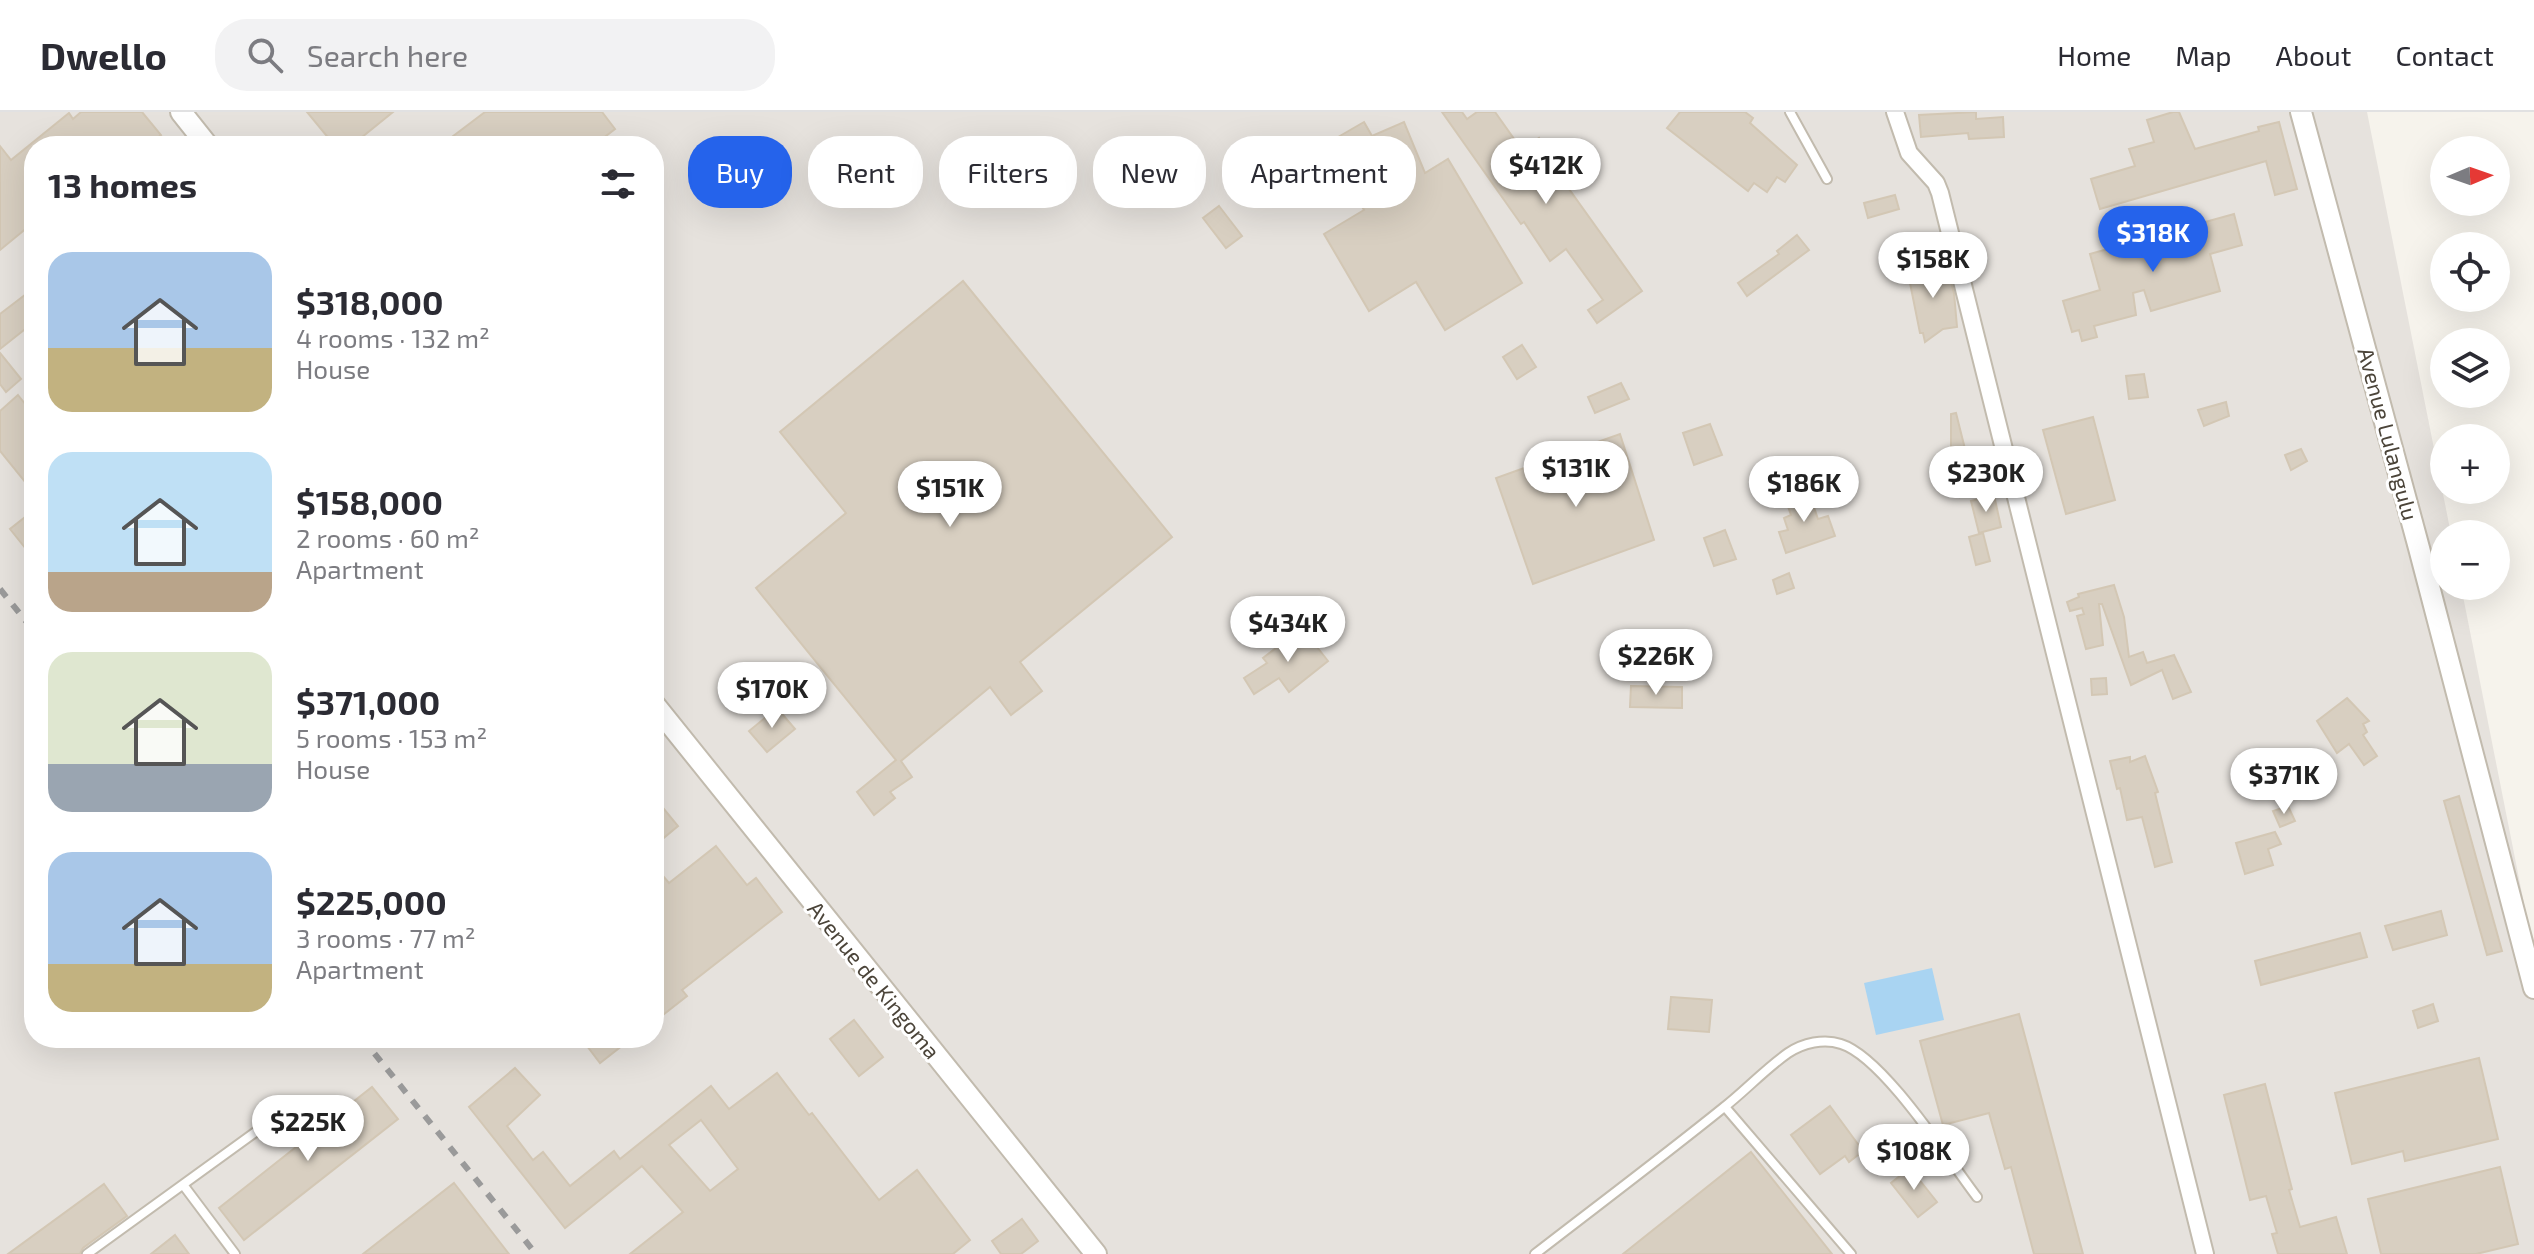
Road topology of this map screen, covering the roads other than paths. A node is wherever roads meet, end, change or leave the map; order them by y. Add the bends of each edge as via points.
1 (181, 112) edge
2 (1790, 112) edge
3 (1895, 112) edge
4 (2301, 112) edge
5 (200, 136) edge
6 (1827, 179) dead end
7 (664, 716) edge
8 (2534, 988) edge
9 (1725, 1107) junction
10 (272, 1120) dead end
11 (184, 1186) junction
12 (1977, 1197) dead end
13 (87, 1254) edge
14 (235, 1254) edge
15 (1096, 1254) edge
16 (1535, 1254) edge
17 (1851, 1254) edge
18 (2205, 1254) edge

1 - 5 street
2 - 6 lane
3 - 18 street via 1909,153 1940,193
4 - 8 street, Avenue Lulangulu
7 - 15 street, Avenue de Kingoma
9 - 12 lane via 1789,1052 1825,1041 1840,1043 1869,1060 1897,1090
9 - 16 lane
9 - 17 lane
10 - 11 lane
11 - 13 lane
11 - 14 lane

